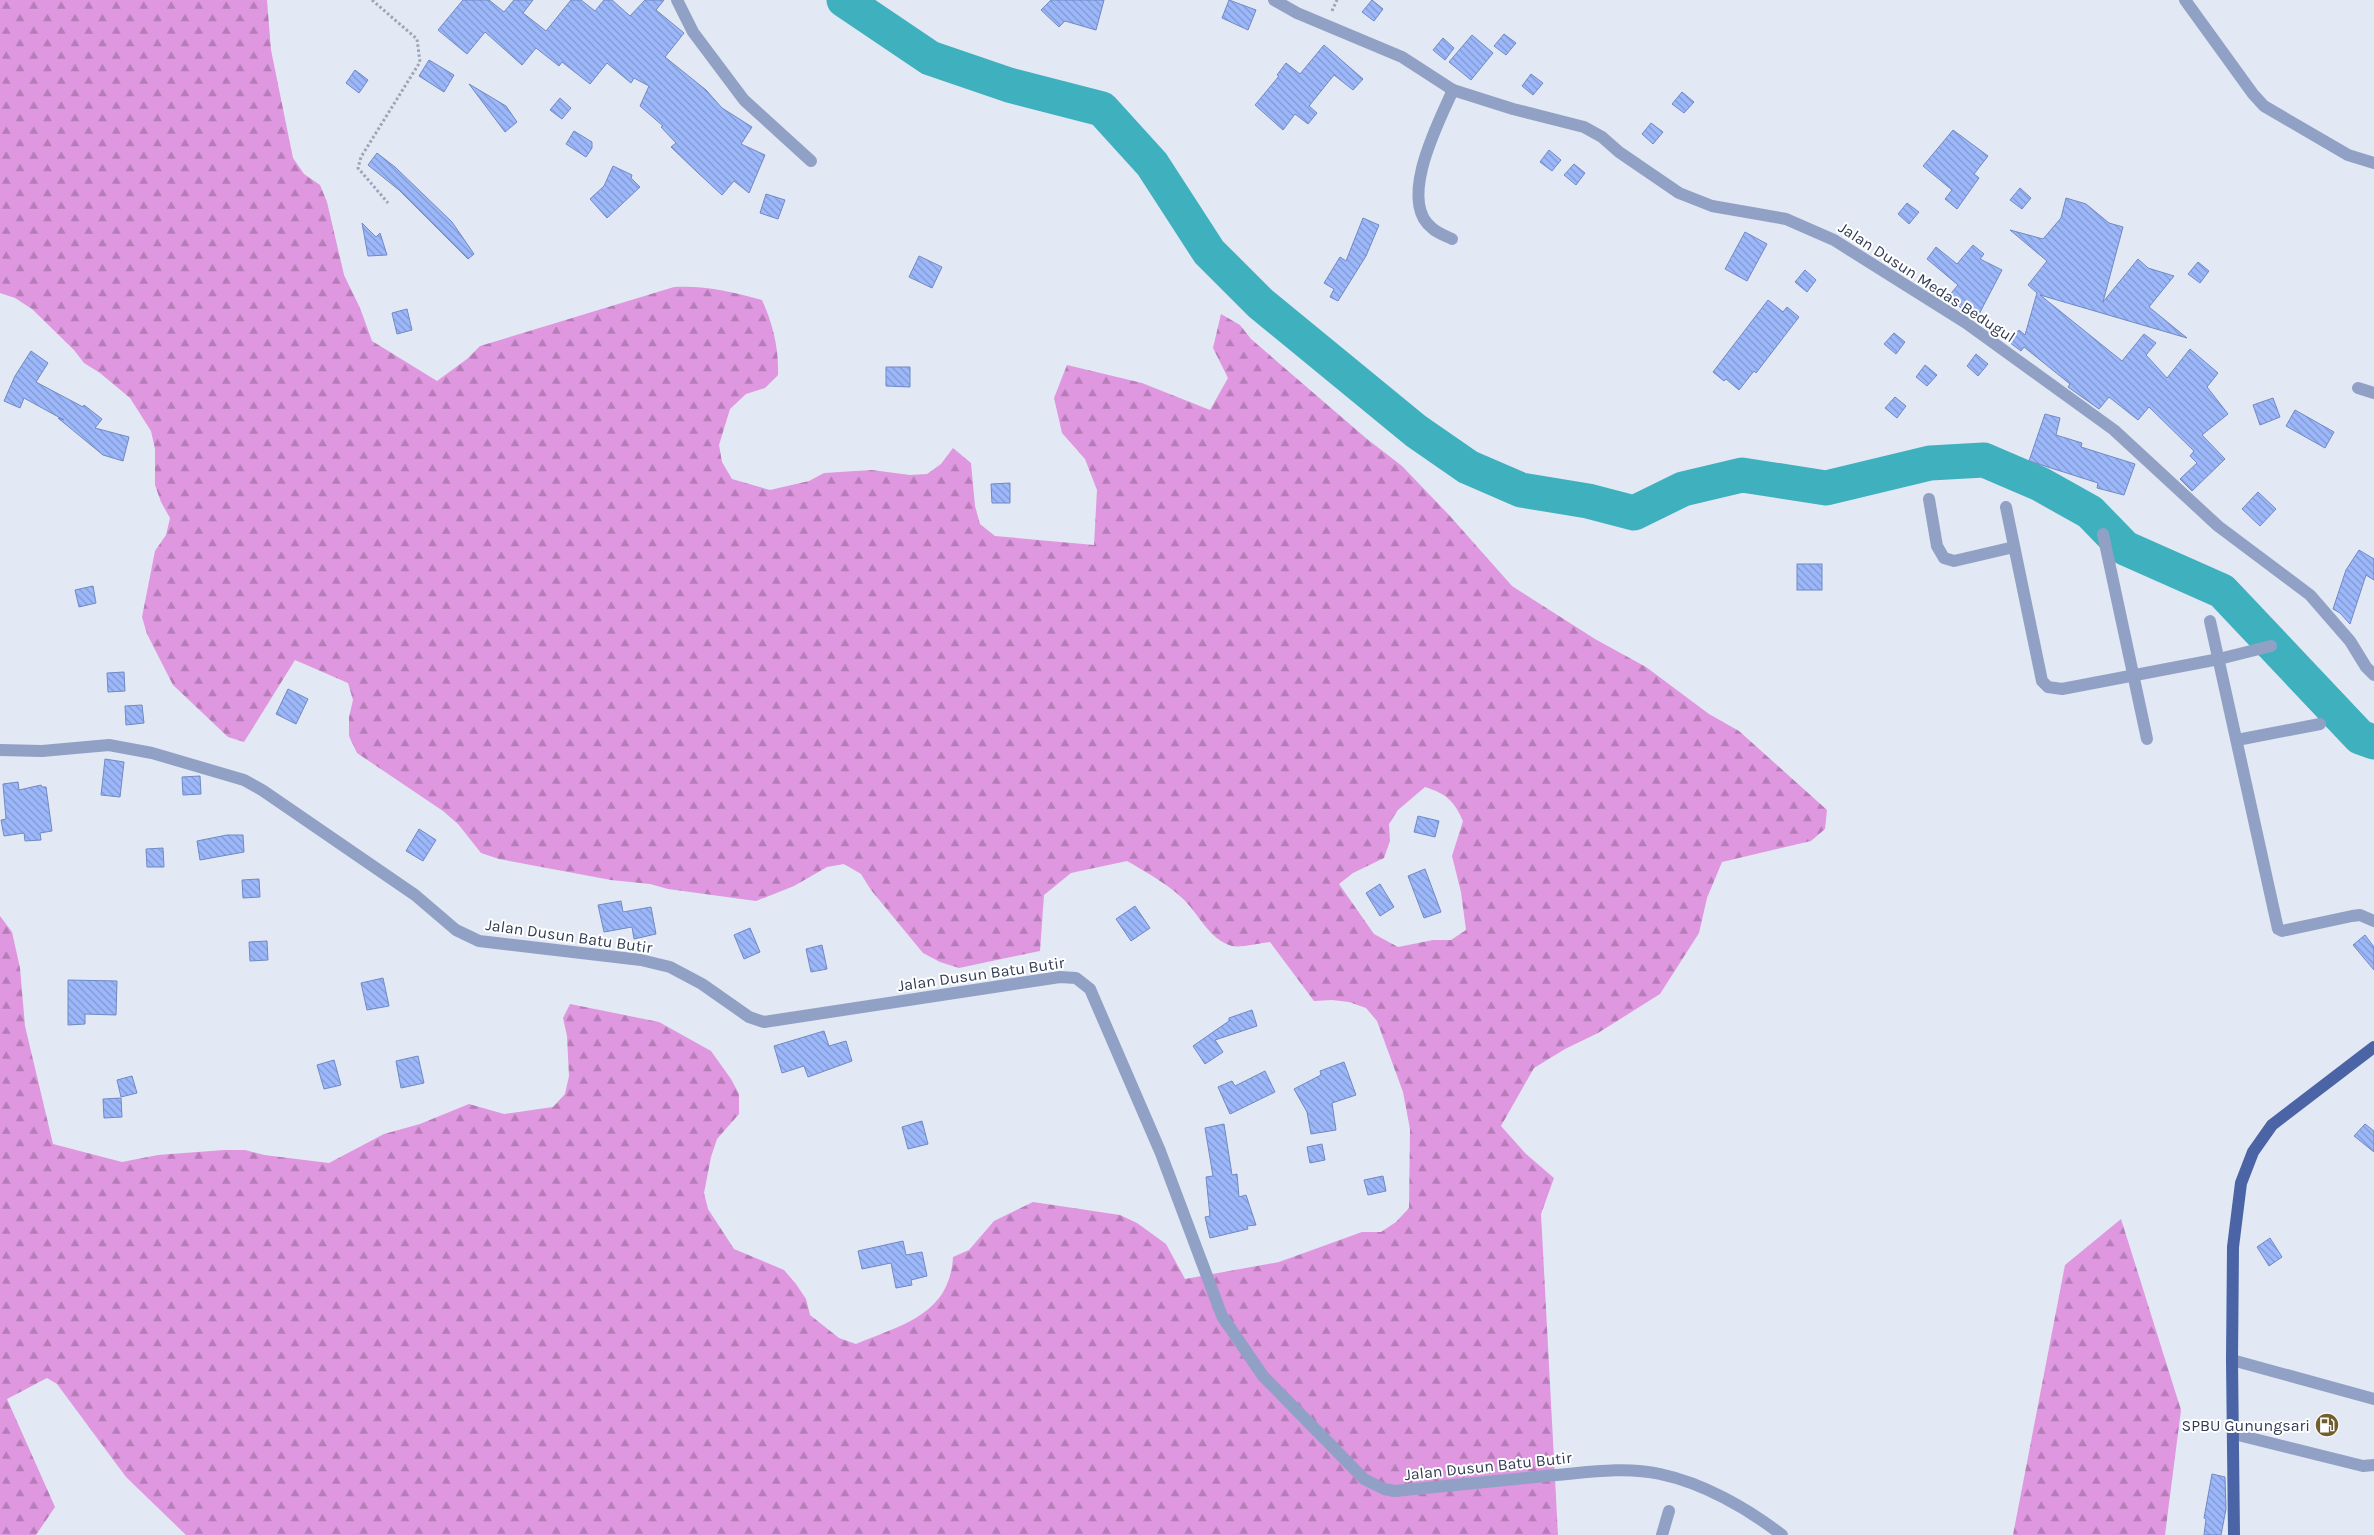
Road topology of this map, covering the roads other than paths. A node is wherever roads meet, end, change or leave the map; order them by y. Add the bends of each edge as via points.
1 (677, 0) edge
2 (1274, 0) edge
3 (2185, 0) edge
4 (1453, 90) junction
5 (811, 162) dead end
6 (2374, 163) edge
7 (1452, 239) dead end
8 (2358, 388) dead end
9 (2374, 394) edge
10 (1929, 499) dead end
11 (2006, 506) dead end
12 (2103, 534) dead end
13 (2014, 547) junction
14 (2210, 621) dead end
15 (2271, 646) dead end
16 (2220, 659) junction
17 (2133, 675) junction
18 (2374, 675) edge
19 (2320, 724) dead end
20 (2147, 739) dead end
21 (2237, 740) junction
22 (0, 750) edge
23 (2374, 921) edge
24 (2374, 1047) edge
25 (2232, 1360) junction
26 (2374, 1399) edge
27 (2234, 1434) junction
28 (2374, 1465) edge
29 (1668, 1511) dead end
30 (1662, 1535) edge
31 (1782, 1535) edge
32 (2234, 1535) edge

1 - 5 street via 693,32 744,100
2 - 4 street, Jalan Dusun Medas Bedugul via 1402,57
3 - 6 street via 2258,100 2348,155
4 - 7 street via 1433,134 1422,167 1419,192 1420,210 1430,228
4 - 18 street, Jalan Dusun Medas Bedugul via 1584,127 1679,193 1712,206 1786,219 1834,240 1919,292 2012,355 2128,441 2218,526 2310,595
8 - 9 street
10 - 13 street via 1937,546 1944,558 1954,561
11 - 13 street
12 - 17 street
13 - 17 street via 2044,684 2062,689
14 - 16 street
15 - 16 street
16 - 17 street
16 - 21 street
17 - 20 street
19 - 21 street
21 - 23 street via 2278,929 2307,927 2360,915
22 - 31 street, Jalan Dusun Batu Butir via 42,751 109,745 152,753 230,775 262,790 415,895 468,938 641,960 670,968 764,1022 1060,976 1076,978 1090,989 1119,1053 1222,1316 1263,1376 1364,1479 1395,1491 1602,1470 1639,1470 1695,1485 1734,1504
24 - 25 main road via 2272,1125 2246,1167 2233,1247
25 - 26 street
25 - 27 main road
27 - 28 street via 2363,1466
27 - 32 main road
29 - 30 street

